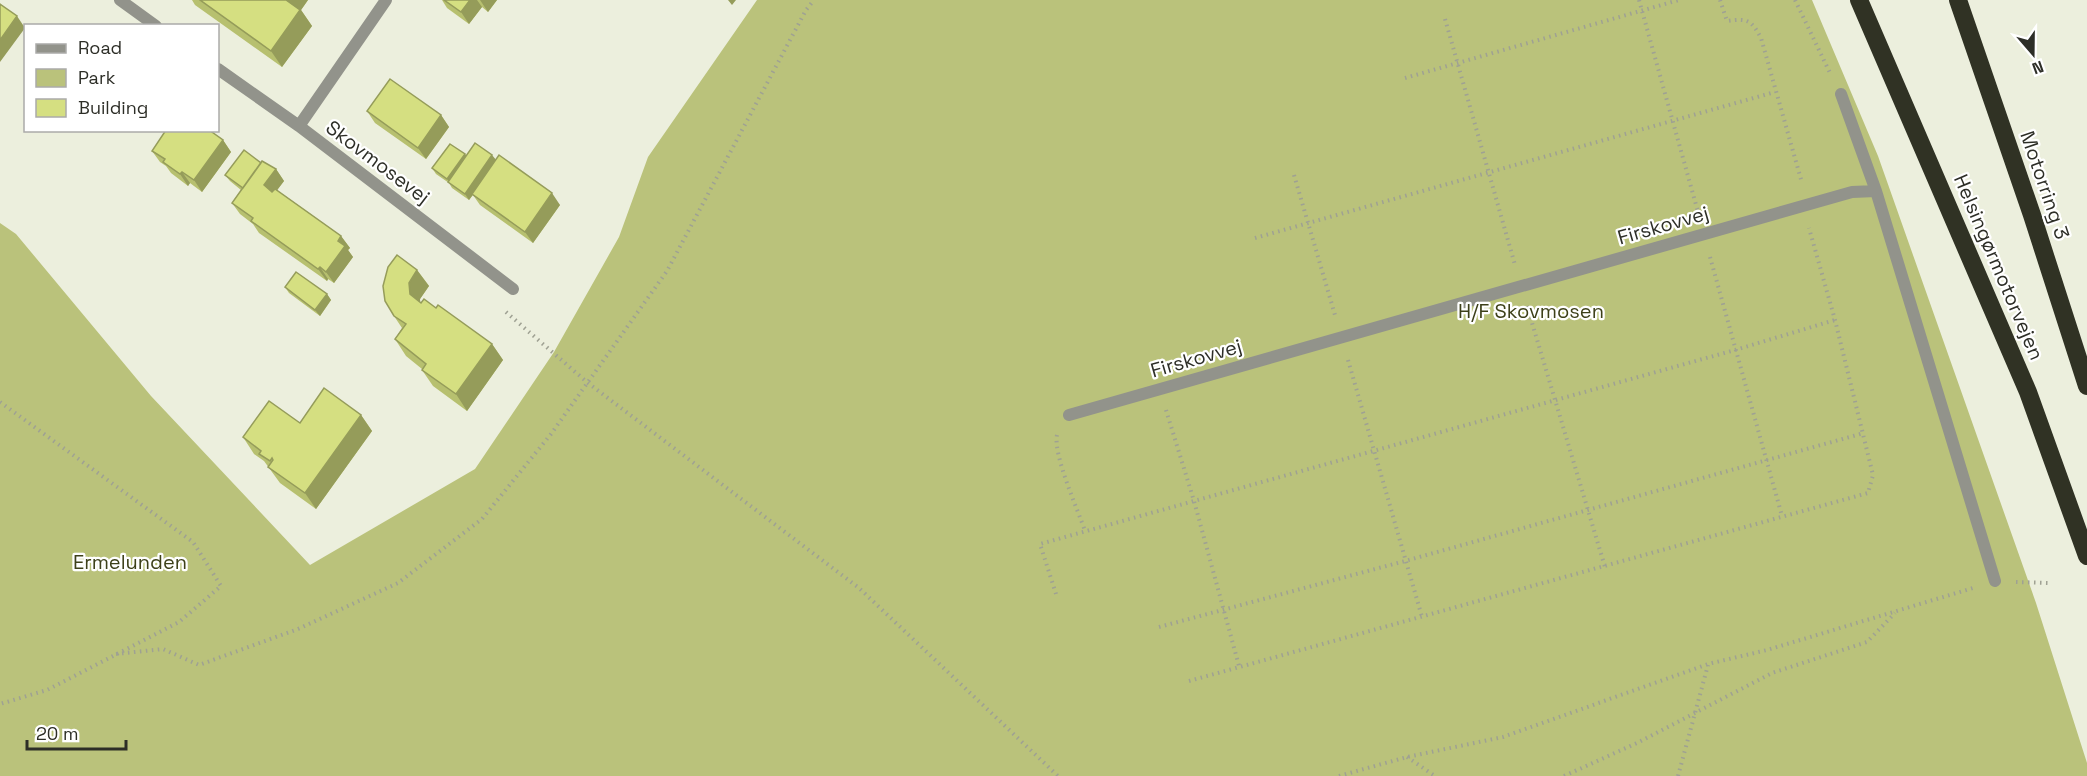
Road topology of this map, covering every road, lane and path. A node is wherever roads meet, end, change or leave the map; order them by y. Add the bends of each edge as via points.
1 (120, 0) edge
2 (386, 0) edge
3 (814, 0) edge
4 (1638, 0) edge
5 (1679, 0) edge
6 (1720, 0) edge
7 (1796, 0) edge
8 (1859, 0) edge
9 (1958, 0) edge
10 (1641, 11) junction
11 (153, 24) edge
12 (219, 70) edge
13 (1405, 78) dead end
14 (1775, 92) junction
15 (1841, 94) joint
16 (1672, 120) junction
17 (299, 126) junction
18 (1294, 175) dead end
19 (1876, 191) junction
20 (1808, 204) junction
21 (1308, 224) junction
22 (1704, 234) junction
23 (1255, 238) dead end
24 (513, 289) joint
25 (1835, 320) junction
26 (1342, 337) junction
27 (1735, 350) junction
28 (588, 383) junction
29 (2087, 386) edge
30 (1160, 389) junction
31 (0, 402) edge
32 (1070, 415) joint
33 (1864, 433) junction
34 (1374, 450) junction
35 (1766, 460) junction
36 (1194, 501) junction
37 (1782, 516) junction
38 (1085, 531) junction
39 (2087, 556) edge
40 (1405, 561) junction
41 (1995, 581) junction
42 (2050, 583) dead end
43 (1056, 594) dead end
44 (1222, 610) junction
45 (1896, 613) junction
46 (1422, 617) junction
47 (1159, 627) dead end
48 (116, 654) junction
49 (1708, 664) junction
50 (1239, 666) junction
51 (1189, 681) dead end
52 (0, 704) edge
53 (1695, 712) junction
54 (1407, 757) junction
55 (1058, 776) edge
56 (1339, 776) edge
57 (1435, 776) edge
58 (1564, 776) edge
59 (1678, 776) edge

1 - 11 street
2 - 17 street
3 - 28 path via 667,271
4 - 10 path
5 - 10 path
6 - 14 path via 1727,21 1743,19 1753,25 1767,53
7 - 15 path
8 - 39 highway, Helsingørmotorvejen via 2028,392
9 - 29 highway, Motorring 3
10 - 13 path
10 - 16 path
12 - 17 street, Skovmosevej
14 - 16 path
14 - 20 path
15 - 19 street
16 - 21 path
16 - 22 path
17 - 24 street, Skovmosevej
18 - 21 path
19 - 20 street, Firskovvej via 1851,192
19 - 41 street
20 - 22 street, Firskovvej
20 - 25 path via 1809,228
21 - 23 path
21 - 26 path
22 - 26 street, Firskovvej
22 - 27 path
24 - 28 path via 502,309
25 - 27 path
25 - 33 path
26 - 30 street, Firskovvej
26 - 34 path
27 - 34 path
27 - 35 path
28 - 48 path via 482,519 398,584 298,629 199,664 163,649
28 - 55 path via 859,588
30 - 32 street, Firskovvej
30 - 36 path
31 - 48 path via 193,542 220,586 179,622
32 - 38 path via 1058,427 1056,440
33 - 35 path
33 - 37 path via 1874,475 1868,493
34 - 36 path
34 - 40 path
35 - 37 path
35 - 40 path
36 - 38 path
36 - 44 path
37 - 46 path
38 - 43 path via 1040,544
40 - 44 path
40 - 46 path
41 - 42 path
41 - 45 path
44 - 47 path
44 - 50 path
45 - 49 path
45 - 53 path via 1867,642 1772,673
46 - 50 path
48 - 52 path via 47,690
49 - 53 path
49 - 54 path via 1503,736
50 - 51 path
53 - 58 path
53 - 59 path
54 - 56 path
54 - 57 path

